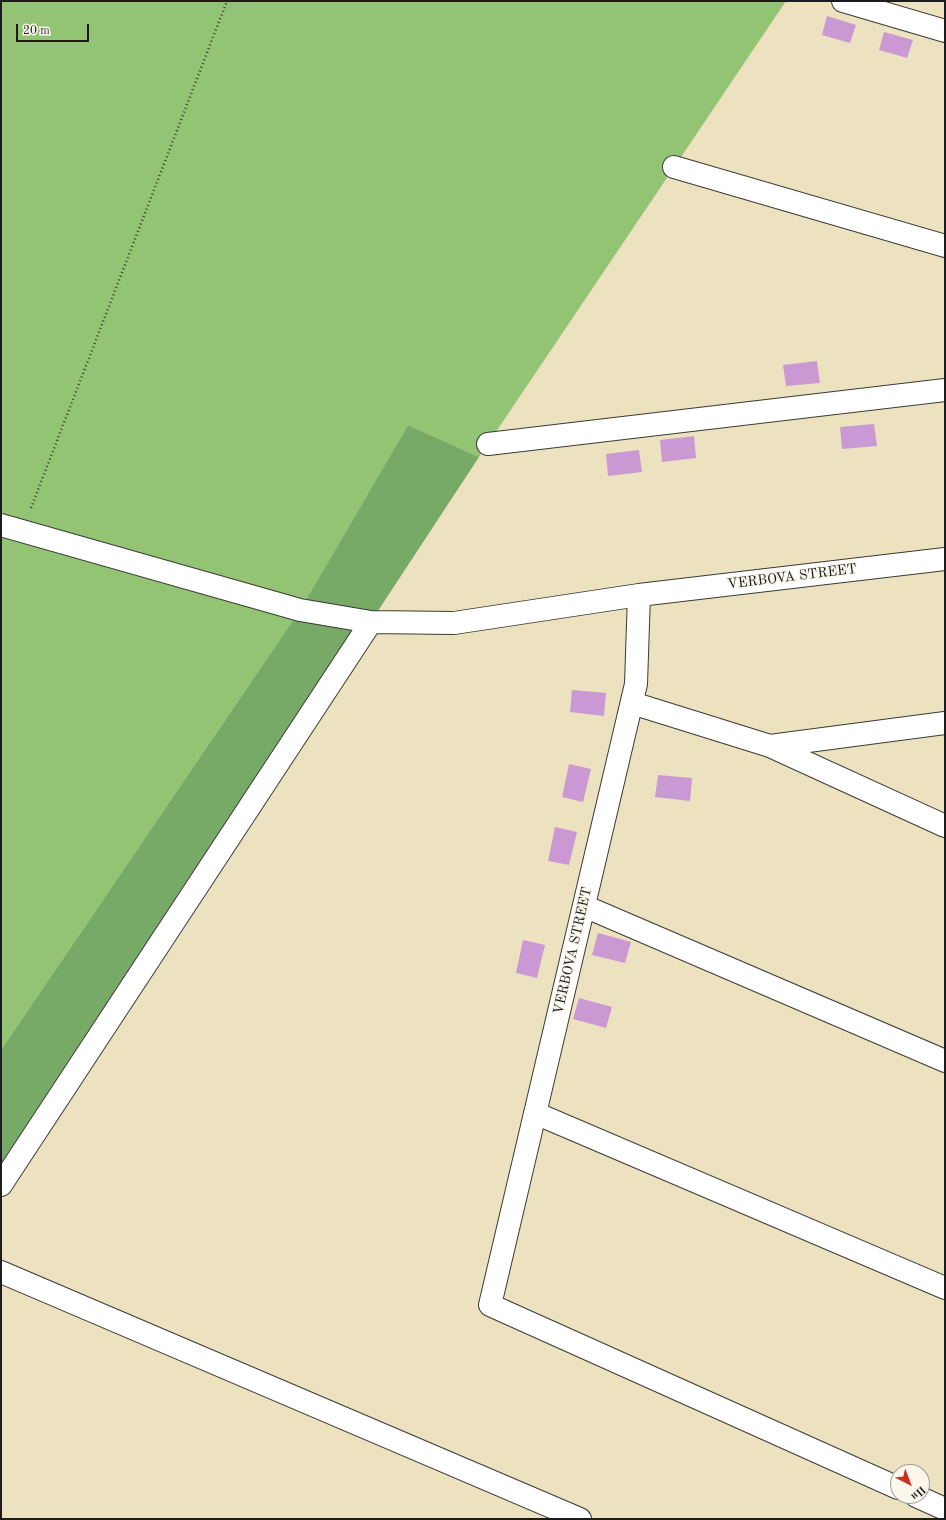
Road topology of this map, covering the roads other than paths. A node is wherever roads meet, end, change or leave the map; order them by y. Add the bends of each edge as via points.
1 (843, 1) edge
2 (945, 31) edge
3 (674, 167) dead end
4 (945, 246) edge
5 (945, 390) edge
6 (488, 444) dead end
7 (1, 525) edge
8 (945, 559) edge
9 (639, 595) junction
10 (371, 622) junction
11 (632, 704) junction
12 (945, 723) edge
13 (770, 746) junction
14 (945, 826) edge
15 (584, 906) junction
16 (945, 1061) edge
17 (535, 1114) junction
18 (1, 1185) edge
19 (1, 1272) edge
20 (945, 1288) edge
21 (890, 1484) edge
22 (930, 1502) edge
23 (945, 1509) edge
24 (580, 1519) edge

1 - 2 street
3 - 4 street
5 - 6 street
7 - 10 street, VERBOVA STREET via 300,610
8 - 9 street, VERBOVA STREET
9 - 10 street, VERBOVA STREET via 454,623
9 - 11 street, VERBOVA STREET via 636,684
10 - 18 street
11 - 13 street
11 - 15 street, VERBOVA STREET
12 - 13 street
13 - 14 street
15 - 16 street
15 - 17 street, VERBOVA STREET
17 - 20 street
17 - 21 street, VERBOVA STREET via 490,1305
19 - 24 street
22 - 23 street

